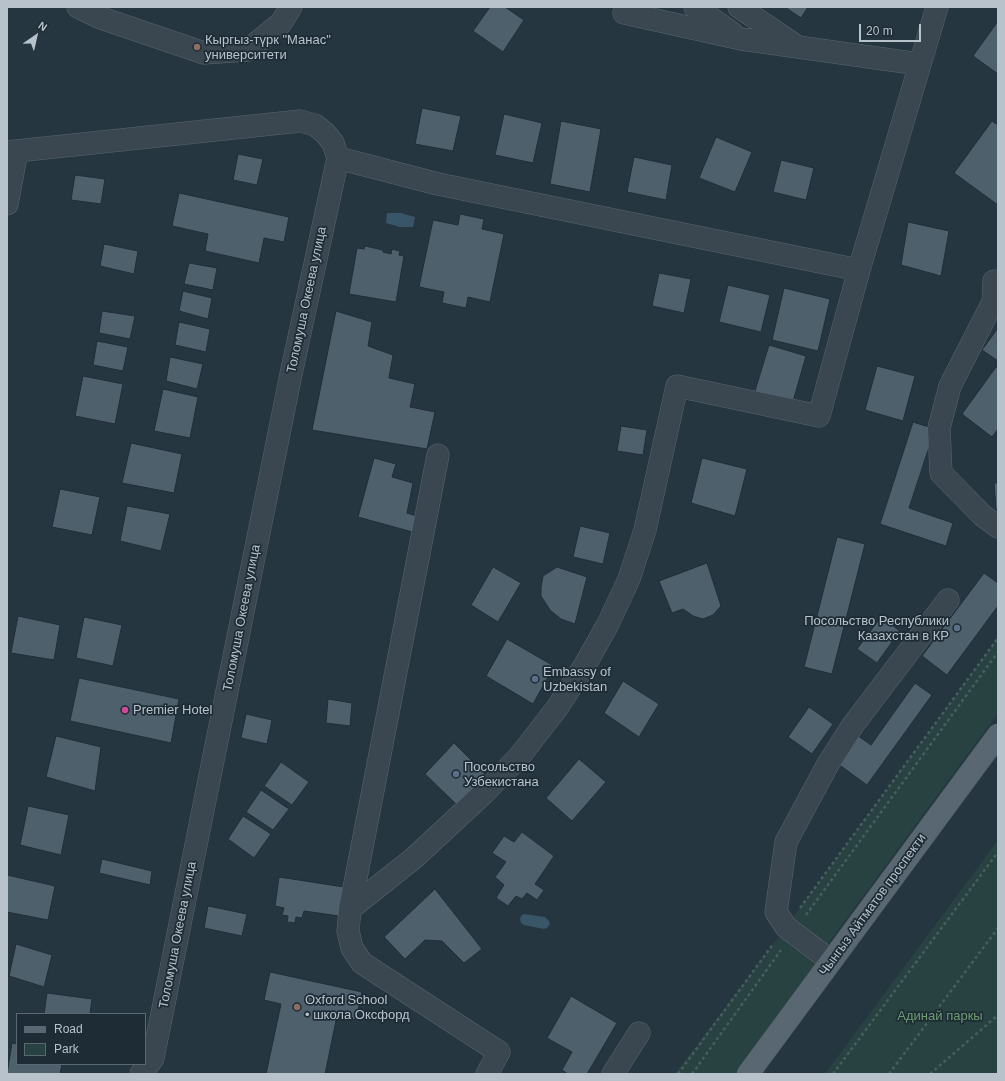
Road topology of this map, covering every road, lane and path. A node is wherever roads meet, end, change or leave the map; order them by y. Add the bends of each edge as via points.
1 (78, 7) edge
2 (290, 7) edge
3 (695, 7) edge
4 (740, 7) edge
5 (933, 9) edge
6 (624, 13) dead end
7 (741, 39) junction
8 (799, 48) junction
9 (919, 64) junction
10 (12, 152) edge
11 (338, 158) junction
12 (7, 204) edge
13 (859, 270) junction
14 (994, 281) dead end
15 (438, 455) dead end
16 (998, 527) edge
17 (948, 600) dead end
18 (998, 638) edge
19 (998, 652) edge
20 (998, 735) edge
21 (998, 852) edge
22 (350, 909) junction
23 (998, 928) edge
24 (789, 930) junction
25 (831, 961) junction
26 (998, 1015) edge
27 (639, 1032) dead end
28 (141, 1074) edge
29 (487, 1074) edge
30 (612, 1074) edge
31 (678, 1074) edge
32 (692, 1074) edge
33 (748, 1074) edge
34 (833, 1074) edge
35 (889, 1074) edge
36 (930, 1074) edge

1 - 2 street via 98,17 204,53 248,50 281,23
3 - 7 street
4 - 8 street
5 - 9 street
6 - 7 street
7 - 8 street
8 - 9 street
9 - 13 street
10 - 11 street via 300,121 315,125 325,133
10 - 12 street
11 - 13 street via 438,184
11 - 28 street, Толомуша Океева улица via 288,390 153,1058
13 - 22 street via 819,416 677,386 645,530 629,578 608,624 585,665 557,708 519,757 414,858
14 - 16 street via 992,302 950,386 940,428 941,473 982,515
15 - 22 street
17 - 24 street via 853,725 828,764 786,842 776,912
18 - 24 path
19 - 24 path
20 - 25 main road, Чынгыз Айтматов проспекти
21 - 34 path
22 - 29 street via 348,931 352,948 362,963 499,1052
23 - 35 path
24 - 25 street
24 - 31 path
24 - 32 path
25 - 33 main road, Чынгыз Айтматов проспекти
26 - 36 path
27 - 30 street

